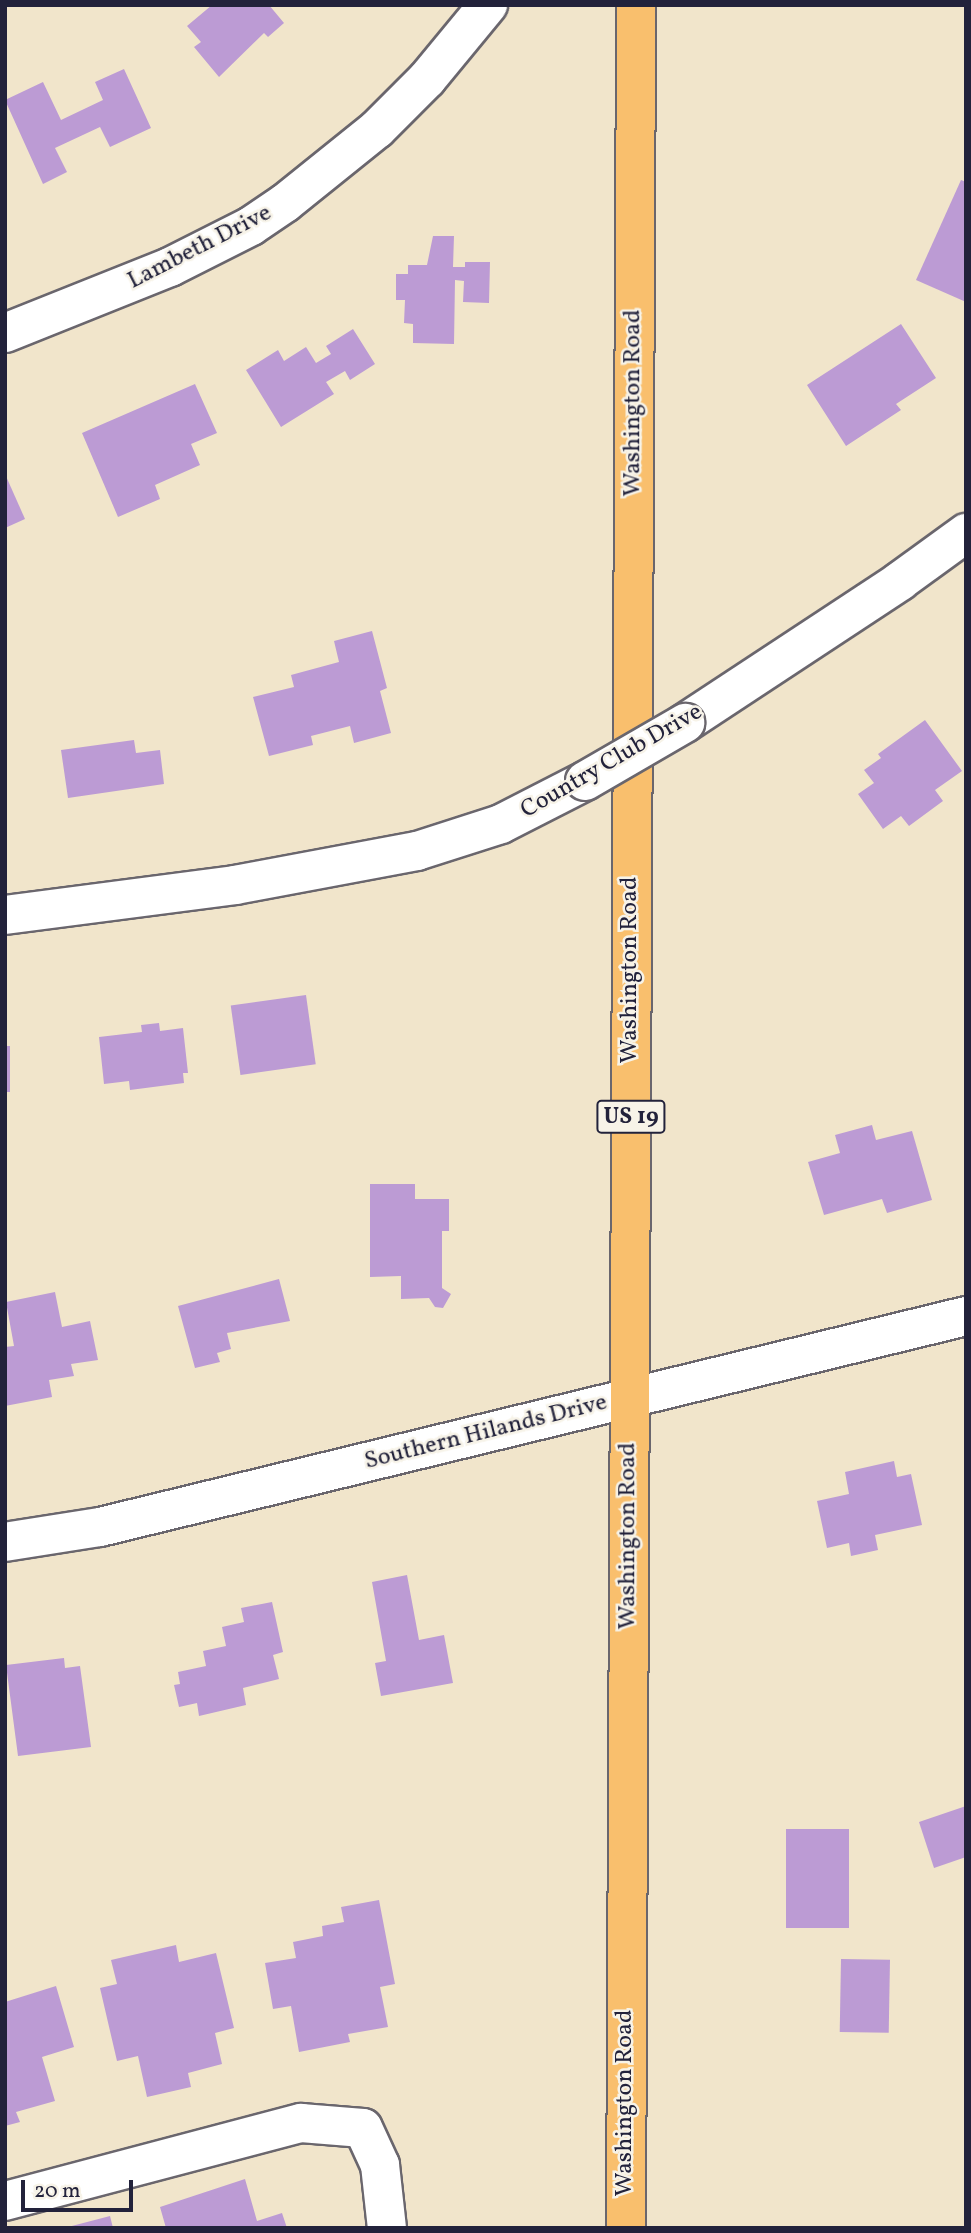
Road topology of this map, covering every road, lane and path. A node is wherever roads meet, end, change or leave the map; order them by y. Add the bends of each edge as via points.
1 (488, 5) edge
2 (636, 5) edge
3 (5, 333) edge
4 (966, 533) edge
5 (5, 915) edge
6 (966, 1316) edge
7 (629, 1399) junction
8 (5, 1542) edge
9 (5, 2201) edge
10 (387, 2228) edge
11 (626, 2228) edge

1 - 3 street, Lambeth Drive via 427,79 377,129 285,203 170,267
2 - 7 main road, Washington Road / US 19
4 - 5 street, Country Club Drive, bridge via 685,723 585,782 501,824 417,851 235,885
6 - 7 street, Southern Hilands Drive
7 - 8 street, Southern Hilands Drive via 100,1527
7 - 11 main road, Washington Road / US 19
9 - 10 street via 301,2123 363,2129 380,2165

